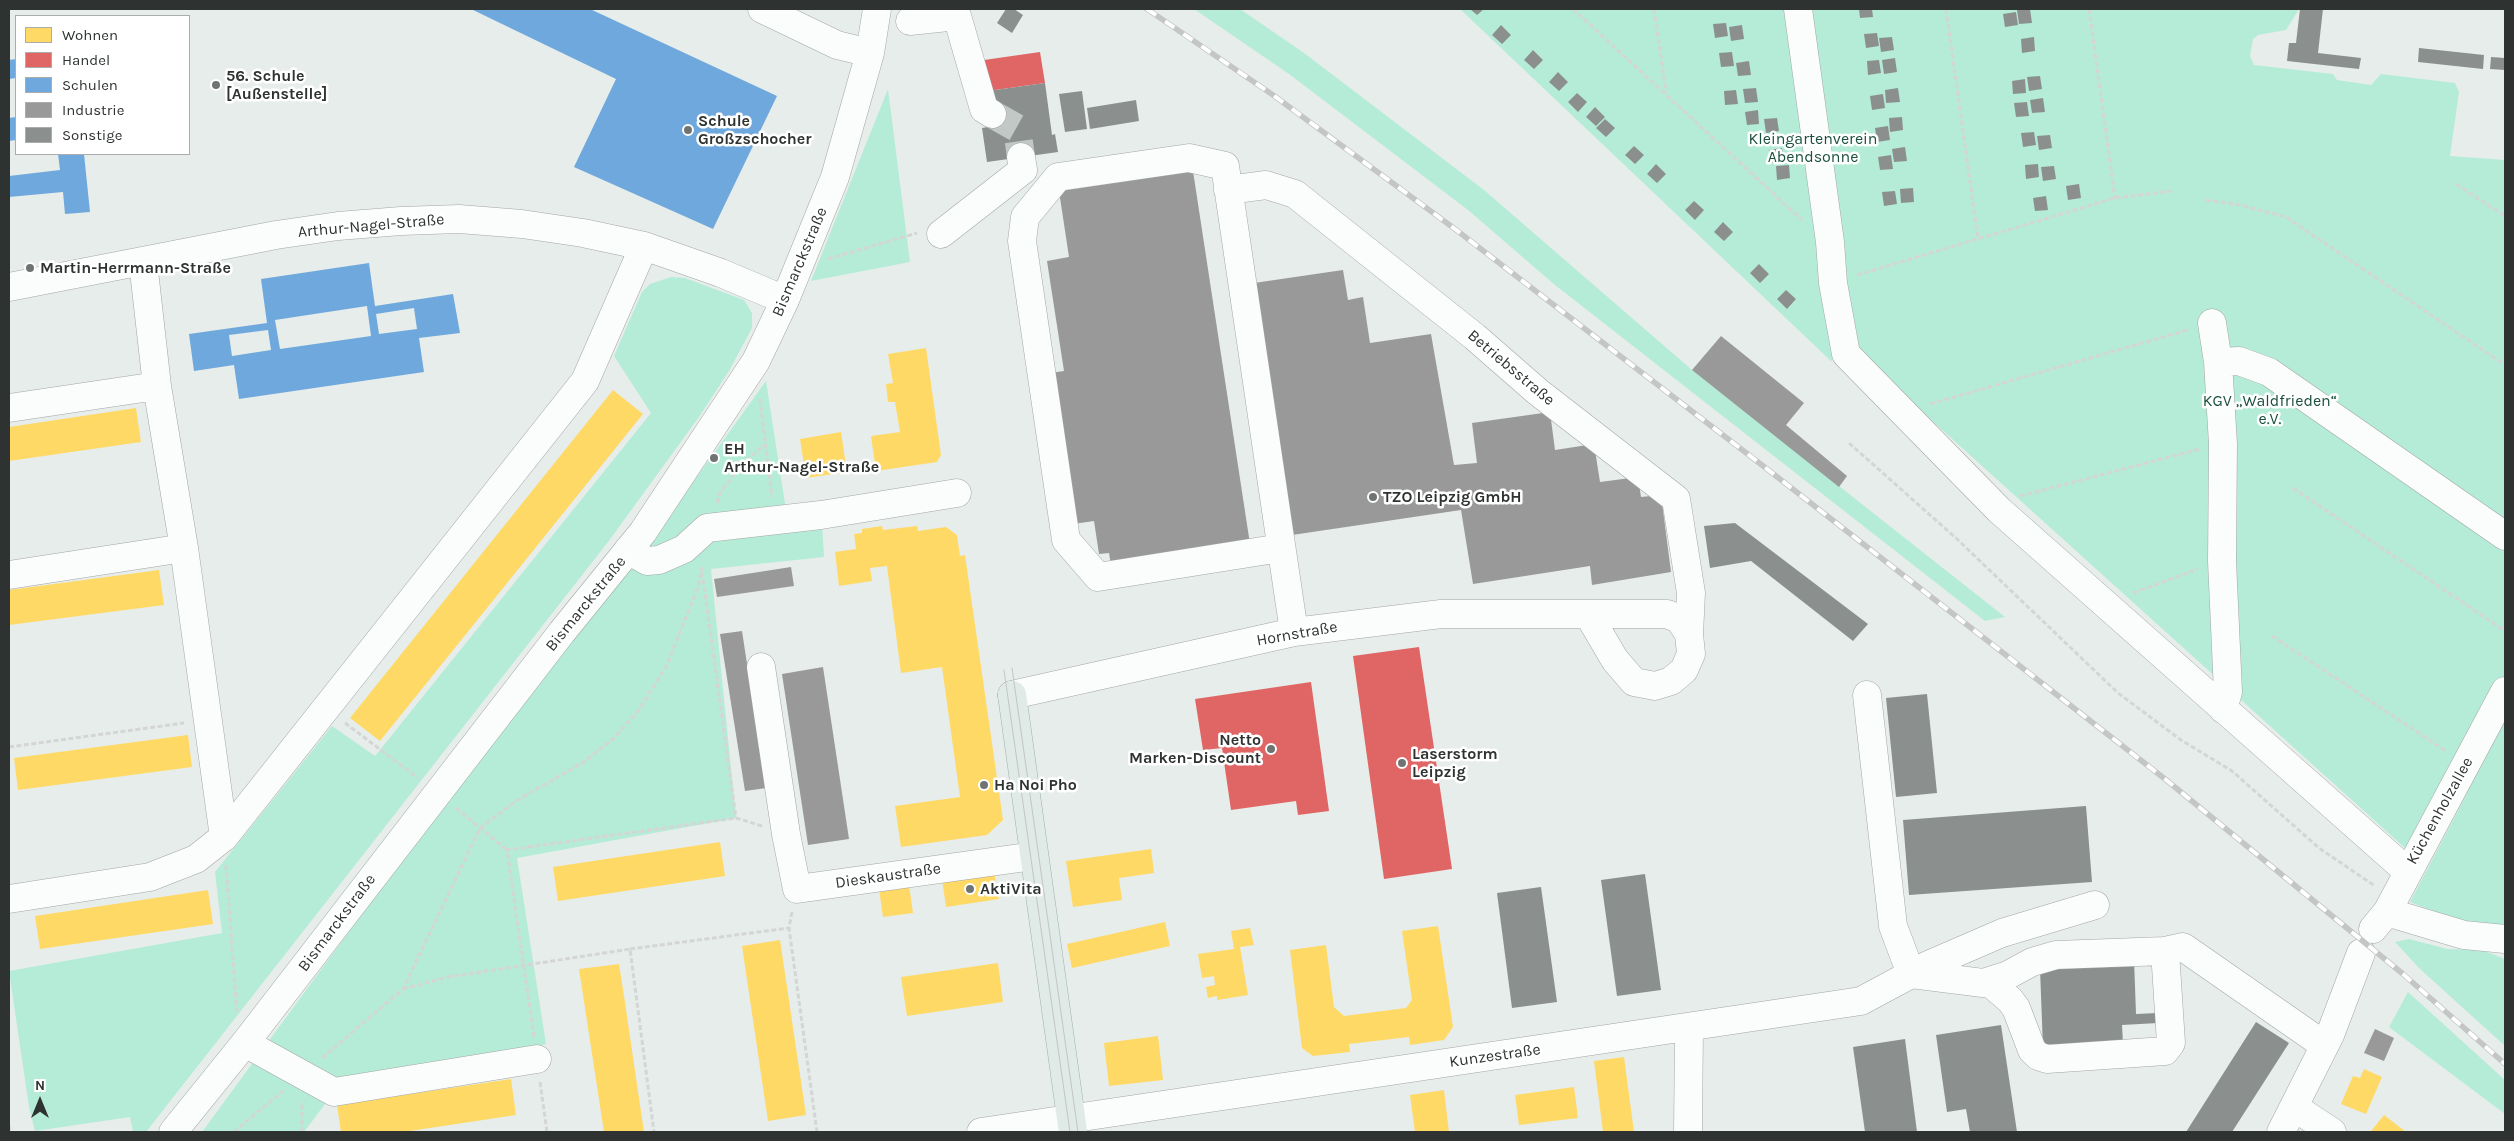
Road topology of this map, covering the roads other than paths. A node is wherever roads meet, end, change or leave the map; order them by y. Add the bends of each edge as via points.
1 (762, 9) edge
2 (877, 9) edge
3 (1798, 9) edge
4 (910, 21) dead end
5 (870, 53) junction
6 (992, 114) tunnel mouth
7 (1021, 157) tunnel mouth
8 (1226, 178) junction
9 (929, 234) road end
10 (644, 246) junction
11 (144, 262) junction
12 (9, 287) edge
13 (785, 300) junction
14 (2212, 323) road end
15 (2218, 362) junction
16 (157, 386) junction
17 (9, 408) edge
18 (957, 493) dead end
19 (2505, 536) edge
20 (184, 548) junction
21 (1281, 548) junction
22 (628, 550) junction
23 (9, 575) edge
24 (1588, 614) junction
25 (1294, 632) junction
26 (1689, 634) junction
27 (761, 667) dead end
28 (2505, 691) edge
29 (1012, 695) joint
30 (1867, 695) dead end
31 (2223, 709) junction
32 (224, 837) junction
33 (1034, 856) junction
34 (2407, 871) junction
35 (9, 899) edge
36 (2096, 906) dead end
37 (2378, 923) junction
38 (2503, 942) edge
39 (2165, 951) junction
40 (1911, 974) junction
41 (1989, 982) junction
42 (1689, 1028) junction
43 (245, 1043) junction
44 (2324, 1045) junction
45 (537, 1059) road end
46 (2294, 1107) junction
47 (1072, 1125) edge
48 (173, 1132) edge
49 (981, 1132) edge
50 (1688, 1132) edge
51 (2281, 1132) edge
52 (2332, 1132) edge

1 - 5 street via 837,45
2 - 5 street, Bismarckstraße
3 - 31 street via 1833,284 1846,354 1999,510
4 - 6 street via 957,16 984,109
5 - 13 street, Bismarckstraße via 835,177
7 - 9 street via 1023,170
8 - 21 street
8 - 21 street via 1189,158 1058,176 1025,218 1022,241 1064,531 1066,540 1098,577
8 - 26 street, Betriebsstraße via 1295,194 1475,337 1538,392 1676,499 1690,592
10 - 11 street, Arthur-Nagel-Straße via 584,233 459,219 338,226
10 - 13 street, Arthur-Nagel-Straße
10 - 32 street via 585,382
11 - 12 street, Arthur-Nagel-Straße
11 - 16 street
13 - 22 street, Bismarckstraße via 756,361
14 - 15 street
15 - 19 street via 2238,361 2269,372
15 - 31 street via 2228,692
16 - 17 street
16 - 20 street
18 - 22 street via 822,515 707,528 684,549 659,560 647,561
20 - 23 street
20 - 32 street
21 - 25 street
22 - 43 street, Bismarckstraße
24 - 25 street, Hornstraße via 1441,614
24 - 26 street, Hornstraße via 1667,614 1679,619
24 - 26 street via 1615,660 1634,682 1655,686 1671,681 1684,670 1690,654
25 - 29 street, Hornstraße
27 - 33 street, Dieskaustraße via 797,889
28 - 34 street, Küchenholzallee
29 - 33 main road
30 - 40 street via 1893,926
31 - 34 street
32 - 35 street via 196,859 150,878
33 - 47 main road
34 - 37 street, Küchenholzallee
36 - 40 street, Kunzestraße via 2002,933
37 - 38 street
37 - 44 street, Küchenholzallee
39 - 41 street via 2056,955
39 - 41 street via 2171,1043 2165,1051 2047,1059 2038,1056 2032,1050 2016,1008
39 - 44 street via 2183,947
40 - 41 street via 1970,983
40 - 42 street, Kunzestraße via 1861,1001
42 - 47 street, Kunzestraße
42 - 50 street
43 - 45 street via 334,1092
43 - 48 street, Bismarckstraße
44 - 46 street, Küchenholzallee
46 - 51 street, Küchenholzallee
46 - 52 street
47 - 49 street, Kunzestraße

